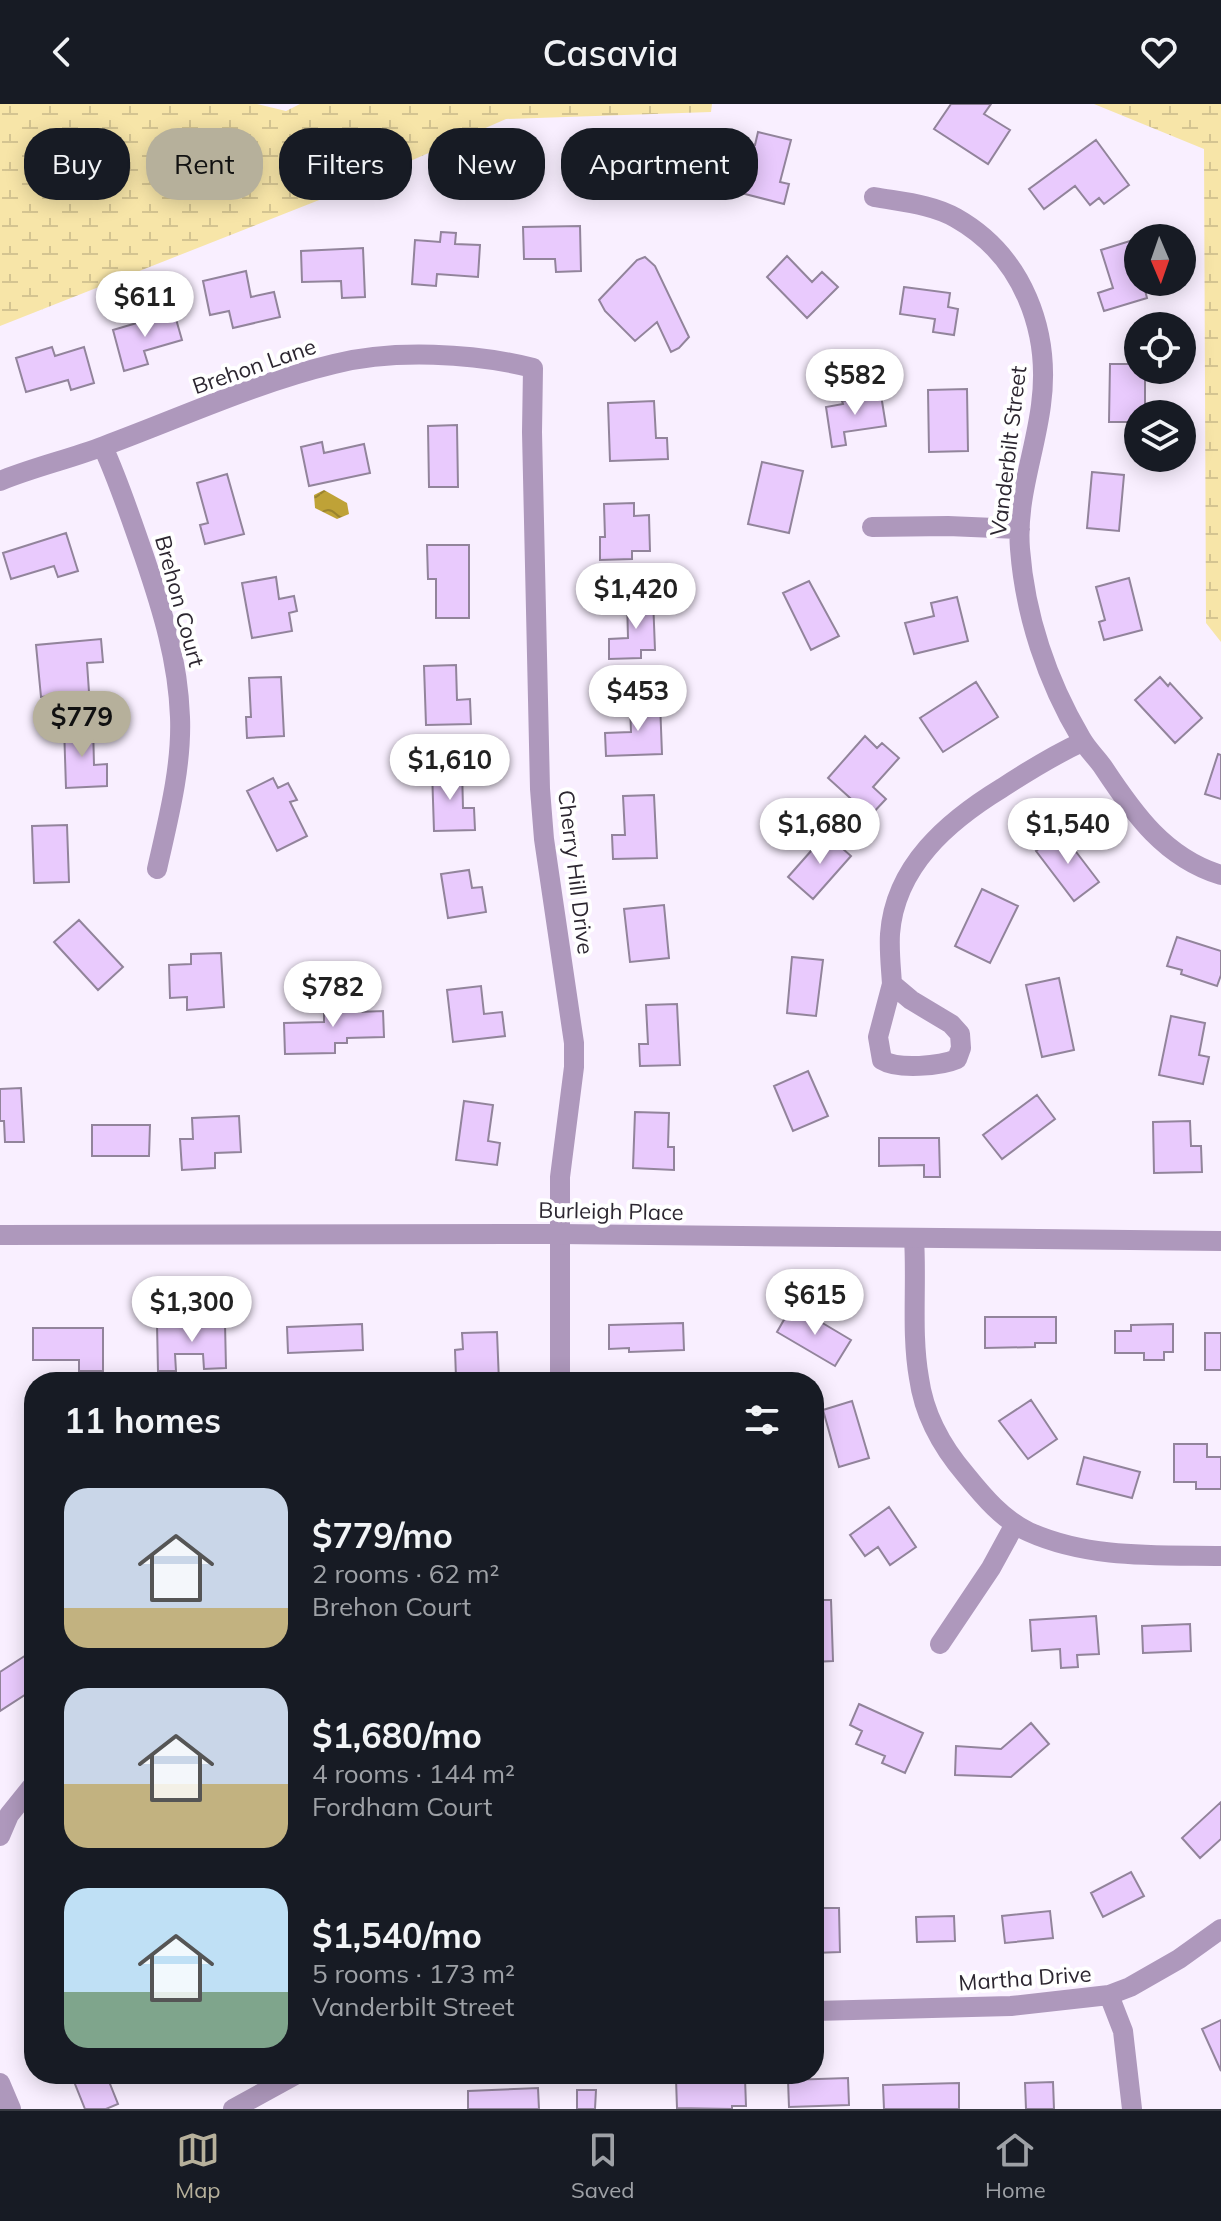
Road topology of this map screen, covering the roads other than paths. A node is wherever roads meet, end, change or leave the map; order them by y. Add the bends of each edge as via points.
1 (874, 197) dead end
2 (533, 368) joint
3 (103, 447) junction
4 (0, 481) edge
5 (872, 527) dead end
6 (1020, 529) junction
7 (1082, 742) junction
8 (157, 869) dead end
9 (1221, 875) edge
10 (892, 984) junction
11 (558, 1234) junction
12 (0, 1235) edge
13 (914, 1238) junction
14 (1221, 1241) edge
15 (560, 1372) edge
16 (1015, 1524) junction
17 (1221, 1556) edge
18 (940, 1644) dead end
19 (24, 1796) edge
20 (0, 1836) edge
21 (1221, 1929) edge
22 (1109, 1995) junction
23 (824, 2011) edge
24 (0, 2083) edge
25 (279, 2084) edge
26 (11, 2109) edge
27 (233, 2109) edge
28 (1132, 2109) edge

1 - 6 street, Vanderbilt Street via 955,217 982,236 1016,273 1027,294 1044,365
2 - 3 street, Brehon Lane via 401,356 336,363
2 - 11 street, Cherry Hill Drive via 540,789 574,1043
3 - 4 street, Brehon Lane
3 - 8 street, Brehon Court via 161,607 176,669 179,752
5 - 6 street
6 - 7 street, Vanderbilt Street via 1023,577 1040,651
7 - 9 street, Vanderbilt Street via 1156,838 1199,868
7 - 10 street via 977,803 933,840 895,907
10 - 10 street via 878,1037 882,1060 901,1065 957,1059 960,1034
11 - 12 street, Burleigh Place
11 - 13 street, Burleigh Place
11 - 15 street, Cherry Hill Drive
13 - 14 street, Burleigh Place
13 - 16 street via 917,1360 933,1428 950,1457
16 - 17 street via 1098,1551
16 - 18 street
19 - 20 street
21 - 22 street, Martha Drive via 1179,1959
22 - 23 street, Martha Drive via 1011,2006
22 - 28 street via 1123,2031
24 - 26 street
25 - 27 street

